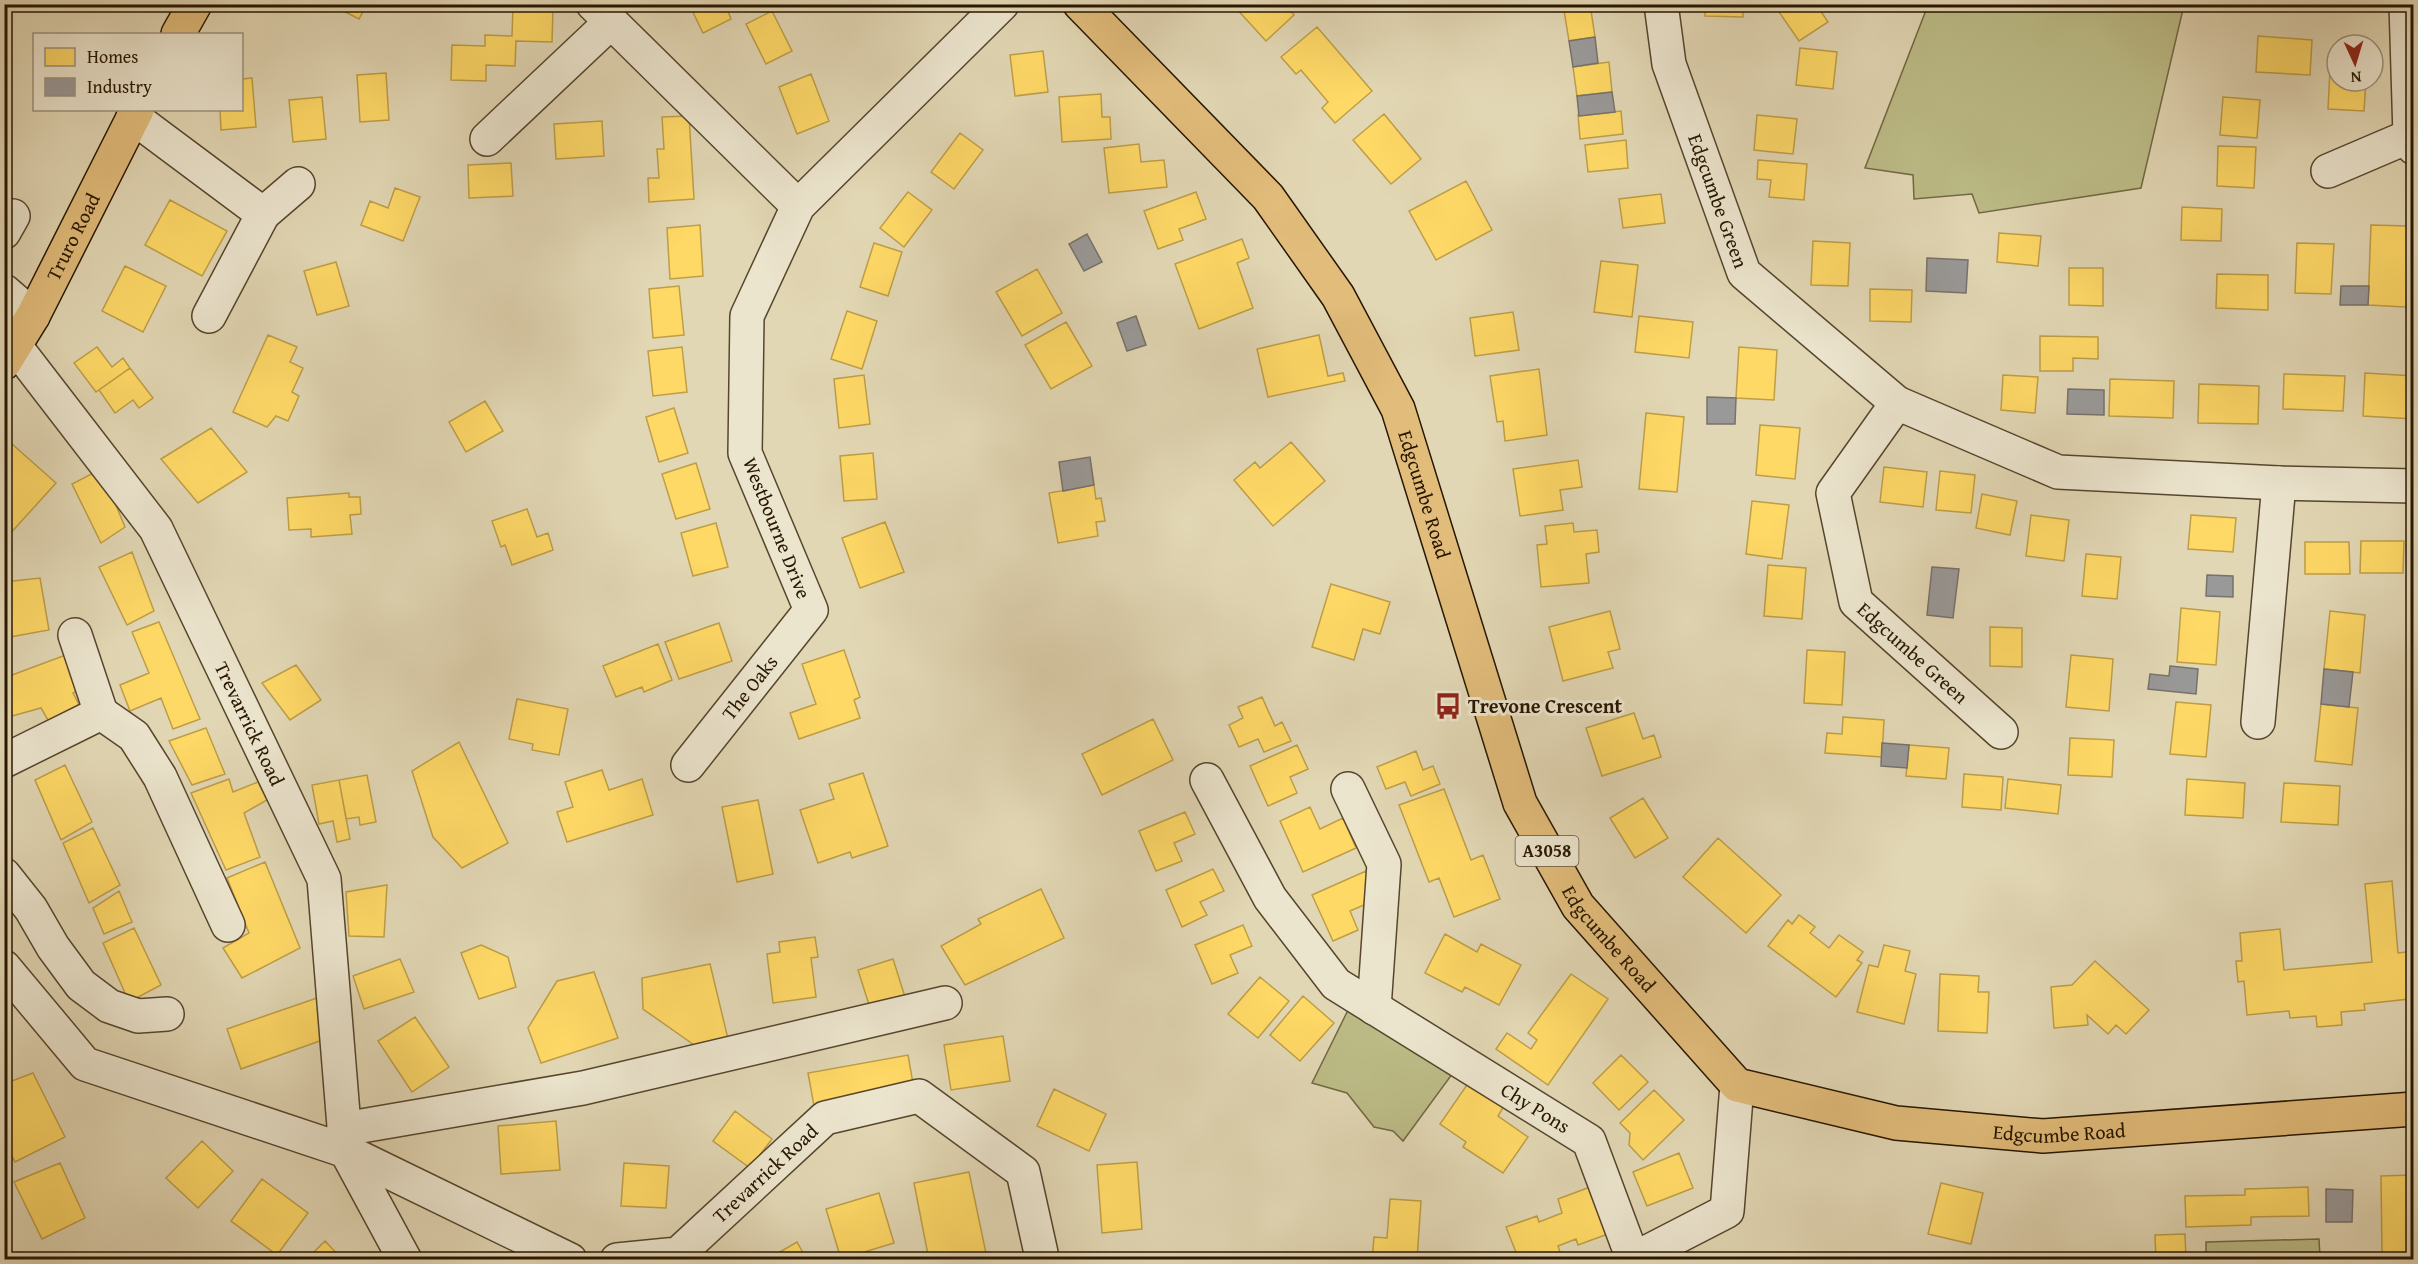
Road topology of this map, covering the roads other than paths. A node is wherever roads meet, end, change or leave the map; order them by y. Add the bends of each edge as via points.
1 (195, 4) edge
2 (1002, 4) edge
3 (1080, 4) edge
4 (1661, 4) edge
5 (2406, 4) edge
6 (602, 13) edge
7 (179, 33) edge
8 (135, 113) edge
9 (487, 139) dead end
10 (2412, 142) edge
11 (2328, 171) dead end
12 (298, 184) dead end
13 (798, 206) junction
14 (263, 214) junction
15 (4, 291) edge
16 (33, 316) junction
17 (209, 316) dead end
18 (10, 355) edge
19 (1897, 403) junction
20 (2279, 483) junction
21 (2414, 486) edge
22 (811, 609) joint
23 (75, 635) dead end
24 (101, 713) junction
25 (2258, 722) dead end
26 (2001, 732) dead end
27 (4, 761) edge
28 (688, 765) dead end
29 (1207, 780) dead end
30 (1348, 789) dead end
31 (4, 875) edge
32 (228, 925) dead end
33 (4, 967) edge
34 (945, 1003) dead end
35 (1374, 1008) junction
36 (167, 1014) dead end
37 (1737, 1086) junction
38 (2414, 1109) edge
39 (345, 1140) junction
40 (619, 1259) edge
41 (1633, 1259) edge
42 (405, 1260) edge
43 (570, 1260) edge
44 (1040, 1260) edge

1 - 7 main road
2 - 13 street, Westbourne Drive
3 - 37 main road, Edgcumbe Road / A3058 via 1268,197 1338,296 1398,410 1520,803 1578,906
4 - 19 street, Edgcumbe Green via 1669,64 1744,273
5 - 10 street
6 - 9 street
6 - 13 street
8 - 14 street
8 - 16 main road, Truro Road
10 - 11 street
12 - 14 street
13 - 22 street, Westbourne Drive via 747,316 745,453
14 - 17 street
15 - 16 street
16 - 18 main road, Truro Road
18 - 39 street, Trevarrick Road via 156,529 324,879
19 - 20 street, Edgcumbe Green via 2058,472
19 - 26 street, Edgcumbe Green via 1833,493 1856,602
20 - 21 street, Edgcumbe Green
20 - 25 street
22 - 28 street, The Oaks
23 - 24 street
24 - 27 street
24 - 32 street via 134,736 160,777
29 - 35 street, Chy Pons via 1270,898 1336,984
30 - 35 street via 1384,864
31 - 36 street via 81,985 109,1006 138,1016
33 - 39 street via 85,1064
34 - 39 street
35 - 41 street, Chy Pons via 1589,1141
37 - 38 main road, Edgcumbe Road via 1896,1124 2043,1136
37 - 41 street via 1727,1211
39 - 42 street
39 - 43 street
40 - 44 street, Trevarrick Road via 678,1254 825,1118 919,1096 1023,1172

